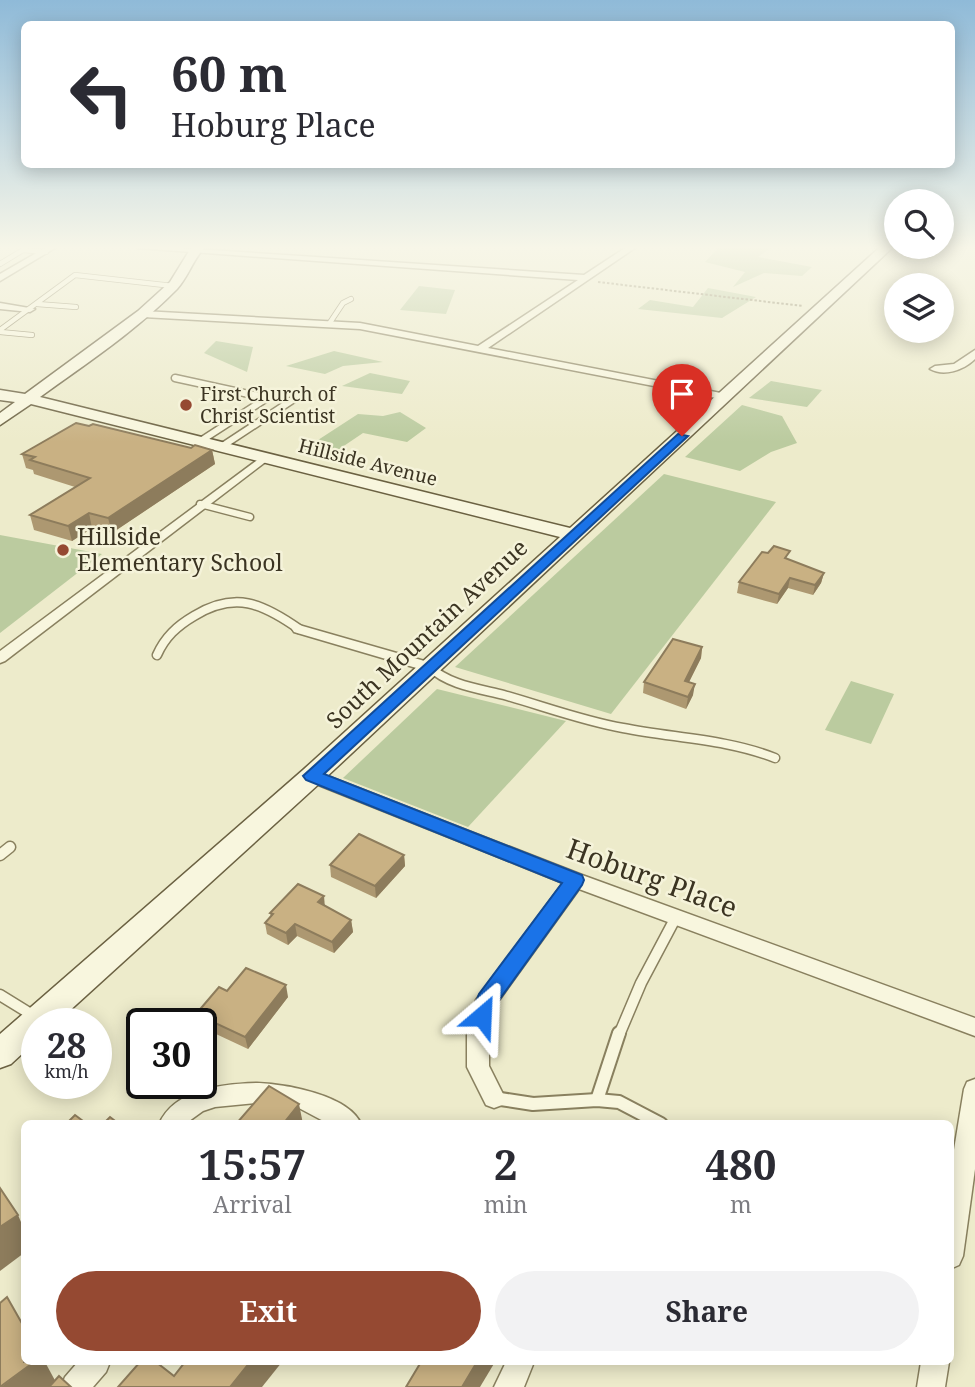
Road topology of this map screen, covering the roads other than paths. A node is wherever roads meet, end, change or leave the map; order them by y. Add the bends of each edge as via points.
1 (25, 313) edge
2 (337, 313) edge
3 (533, 313) edge
4 (814, 313) edge
5 (143, 314) joint
6 (329, 324) junction
7 (0, 331) edge
8 (32, 335) dead end
9 (479, 349) junction
10 (975, 353) edge
11 (935, 369) dead end
12 (175, 378) dead end
13 (0, 395) edge
14 (297, 397) dead end
15 (726, 397) junction
16 (29, 399) junction
17 (0, 420) edge
18 (199, 442) junction
19 (221, 447) junction
20 (264, 458) junction
21 (200, 504) junction
22 (250, 517) dead end
23 (574, 535) junction
24 (299, 629) joint
25 (157, 655) dead end
26 (0, 657) edge
27 (430, 667) junction
28 (775, 758) dead end
29 (312, 776) junction
30 (10, 847) dead end
31 (0, 855) edge
32 (575, 880) junction
33 (676, 917) junction
34 (0, 995) edge
35 (21, 1008) edge
36 (51, 1008) edge
37 (975, 1027) edge
38 (21, 1035) edge
39 (0, 1054) edge
40 (975, 1089) edge
41 (494, 1098) joint
42 (597, 1100) junction
43 (172, 1120) edge
44 (343, 1120) edge
45 (654, 1120) edge
46 (954, 1229) edge
47 (93, 1365) edge
48 (519, 1365) edge
49 (934, 1365) edge
50 (75, 1387) edge
51 (508, 1387) edge
52 (931, 1387) edge

1 - 7 lane
2 - 6 lane
3 - 9 street
4 - 15 street, South Mountain Avenue
5 - 6 street
5 - 16 street
6 - 9 street
7 - 8 lane
9 - 15 street
10 - 11 street via 958,368
12 - 18 lane via 267,398
13 - 16 street
14 - 19 lane
15 - 23 street, South Mountain Avenue
16 - 17 street
16 - 18 street, Hillside Avenue
18 - 19 street, Hillside Avenue
19 - 20 street, Hillside Avenue
20 - 21 street
20 - 23 street, Hillside Avenue
21 - 22 lane
21 - 26 street
23 - 27 street, South Mountain Avenue
24 - 25 lane via 270,610 227,600 174,628
24 - 27 street
27 - 28 lane via 463,684 621,728 725,744
27 - 29 street, South Mountain Avenue
29 - 32 street, Hoburg Place
29 - 36 street, South Mountain Avenue
30 - 31 lane
32 - 33 street, Hoburg Place
32 - 41 street via 487,1000 478,1032 478,1067
33 - 37 street, Hoburg Place
33 - 42 lane via 637,989
34 - 35 lane
38 - 39 street, South Mountain Avenue
40 - 46 street
41 - 42 lane via 533,1104
42 - 45 lane via 628,1105
43 - 44 street via 177,1112 206,1099 273,1093 311,1101
47 - 50 street
48 - 51 street
49 - 52 street

